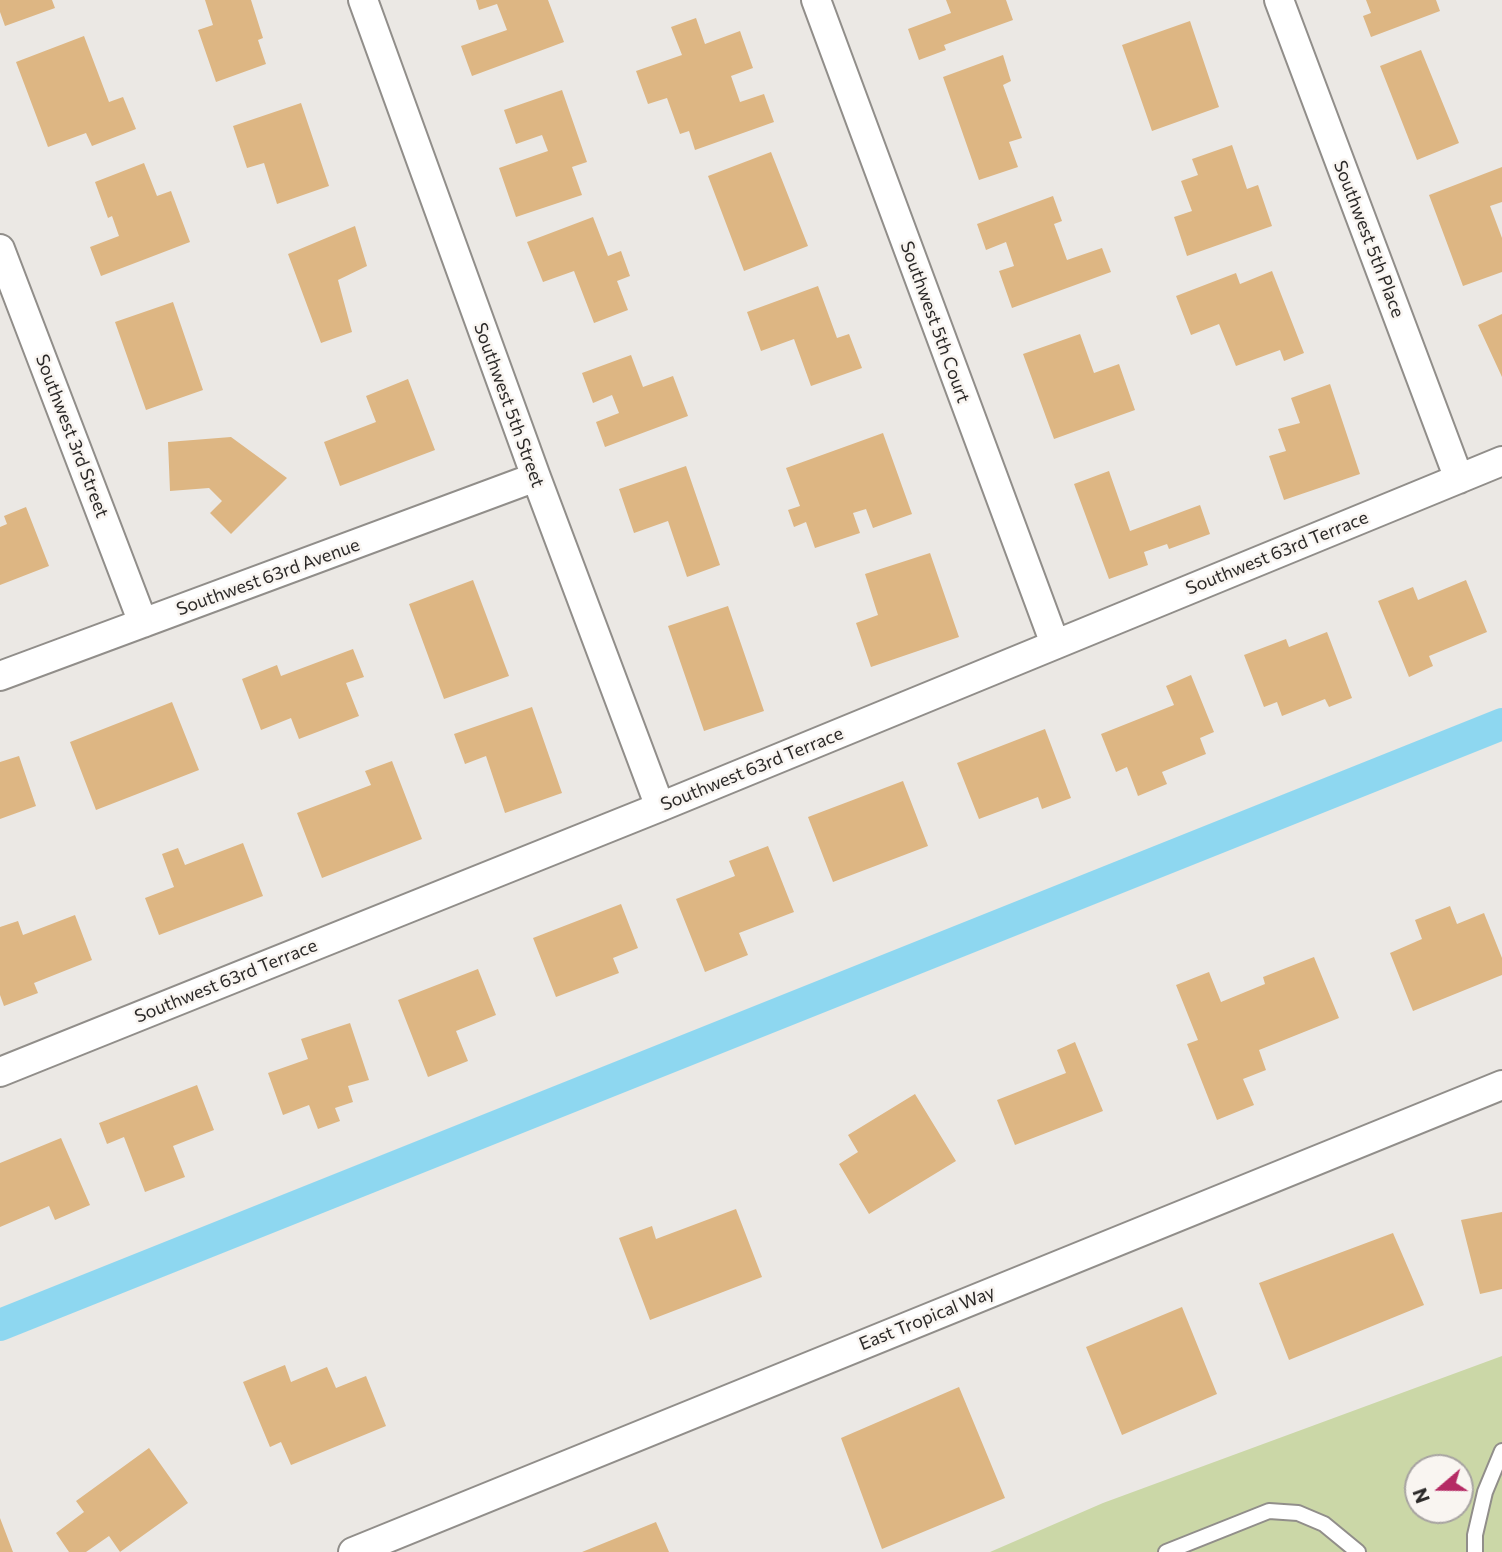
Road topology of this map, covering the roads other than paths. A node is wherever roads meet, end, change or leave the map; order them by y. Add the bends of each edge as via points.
1 (363, 0) edge
2 (816, 0) edge
3 (1279, 0) edge
4 (0, 249) edge
5 (1502, 461) edge
6 (536, 477) junction
7 (1458, 479) junction
8 (143, 623) junction
9 (1055, 645) junction
10 (0, 676) edge
11 (660, 807) junction
12 (0, 1072) edge
13 (1502, 1085) edge
14 (1502, 1451) edge
15 (353, 1552) edge
16 (1166, 1552) edge
17 (1358, 1552) edge
18 (1475, 1552) edge

1 - 6 street, Southwest 5th Street
2 - 9 street, Southwest 5th Court
3 - 7 street, Southwest 5th Place
4 - 8 street, Southwest 3rd Street
5 - 7 street, Southwest 63rd Terrace
6 - 8 street, Southwest 63rd Avenue
6 - 11 street, Southwest 5th Street
7 - 9 street, Southwest 63rd Terrace
8 - 10 street, Southwest 63rd Avenue
9 - 11 street, Southwest 63rd Terrace
11 - 12 street, Southwest 63rd Terrace
13 - 15 street, East Tropical Way
14 - 18 lane via 1485,1492
16 - 17 lane via 1269,1511 1298,1513 1324,1524

